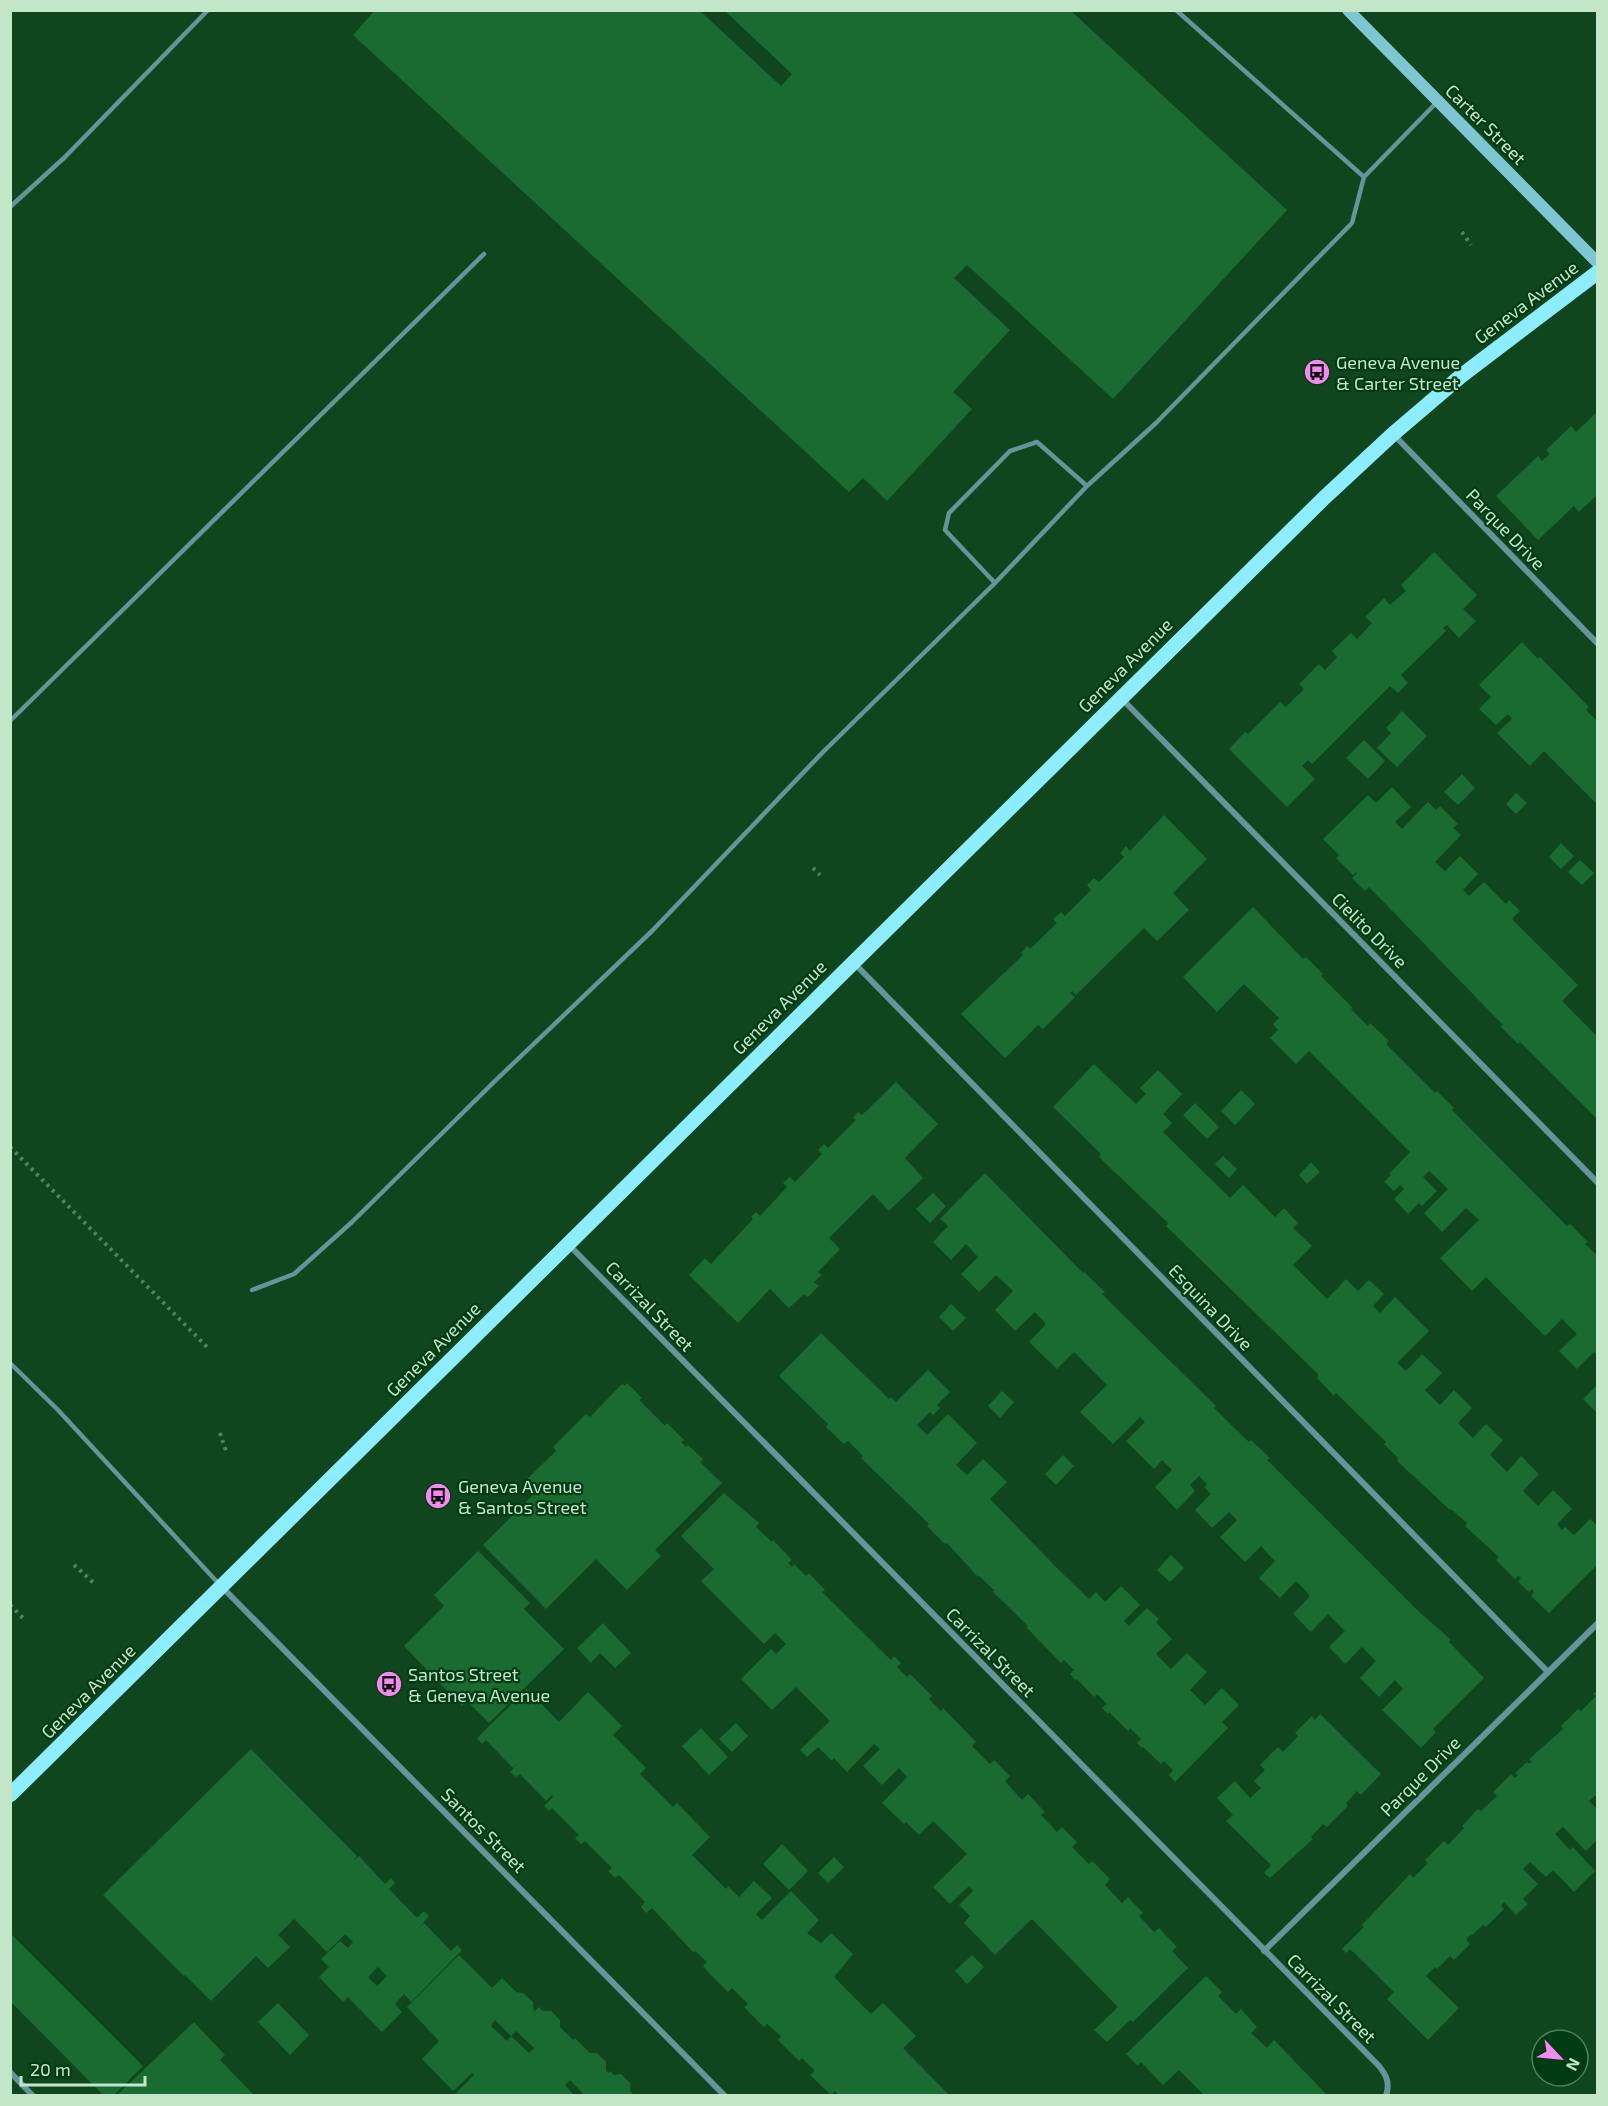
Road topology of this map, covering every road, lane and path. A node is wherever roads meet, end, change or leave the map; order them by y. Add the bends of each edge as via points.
1 (208, 10) edge
2 (1176, 10) edge
3 (1348, 10) edge
4 (1438, 101) junction
5 (1364, 177) junction
6 (10, 207) edge
7 (1462, 232) dead end
8 (1471, 245) dead end
9 (484, 254) dead end
10 (1598, 263) edge
11 (1598, 272) edge
12 (1393, 434) junction
13 (1087, 486) junction
14 (994, 583) junction
15 (1598, 644) edge
16 (1120, 698) junction
17 (10, 721) edge
18 (813, 868) dead end
19 (820, 875) dead end
20 (853, 962) junction
21 (10, 1147) edge
22 (1598, 1183) edge
23 (568, 1243) junction
24 (252, 1290) dead end
25 (209, 1349) dead end
26 (10, 1363) edge
27 (220, 1432) dead end
28 (227, 1454) dead end
29 (74, 1565) dead end
30 (96, 1585) dead end
31 (221, 1586) junction
32 (10, 1605) edge
33 (24, 1619) dead end
34 (1598, 1623) edge
35 (1548, 1672) junction
36 (10, 1795) edge
37 (1264, 1951) junction
38 (10, 2072) edge
39 (33, 2096) edge
40 (725, 2096) edge
41 (1386, 2096) edge

1 - 6 lane via 65,157
2 - 5 lane
3 - 4 street, Carter Street
4 - 5 lane
4 - 10 street, Carter Street
5 - 13 lane via 1352,223 1156,423
7 - 8 path
9 - 17 lane
11 - 12 main road, Geneva Avenue via 1461,376
12 - 15 street, Parque Drive
12 - 16 main road, Geneva Avenue
13 - 14 lane
13 - 14 lane via 1037,442 1010,451 949,513 945,530
14 - 24 lane via 822,753 651,931 352,1222 294,1274
16 - 20 main road, Geneva Avenue
16 - 22 street, Cielito Drive
18 - 19 path
20 - 23 main road, Geneva Avenue
20 - 35 street, Esquina Drive
21 - 25 path
23 - 31 main road, Geneva Avenue
23 - 37 street, Carrizal Street
26 - 31 lane
27 - 28 path
29 - 30 path
31 - 36 main road, Geneva Avenue
31 - 40 street, Santos Street
32 - 33 path
34 - 35 street, Parque Drive
35 - 37 street, Parque Drive
37 - 41 street, Carrizal Street via 1379,2066 1389,2085
38 - 39 street

